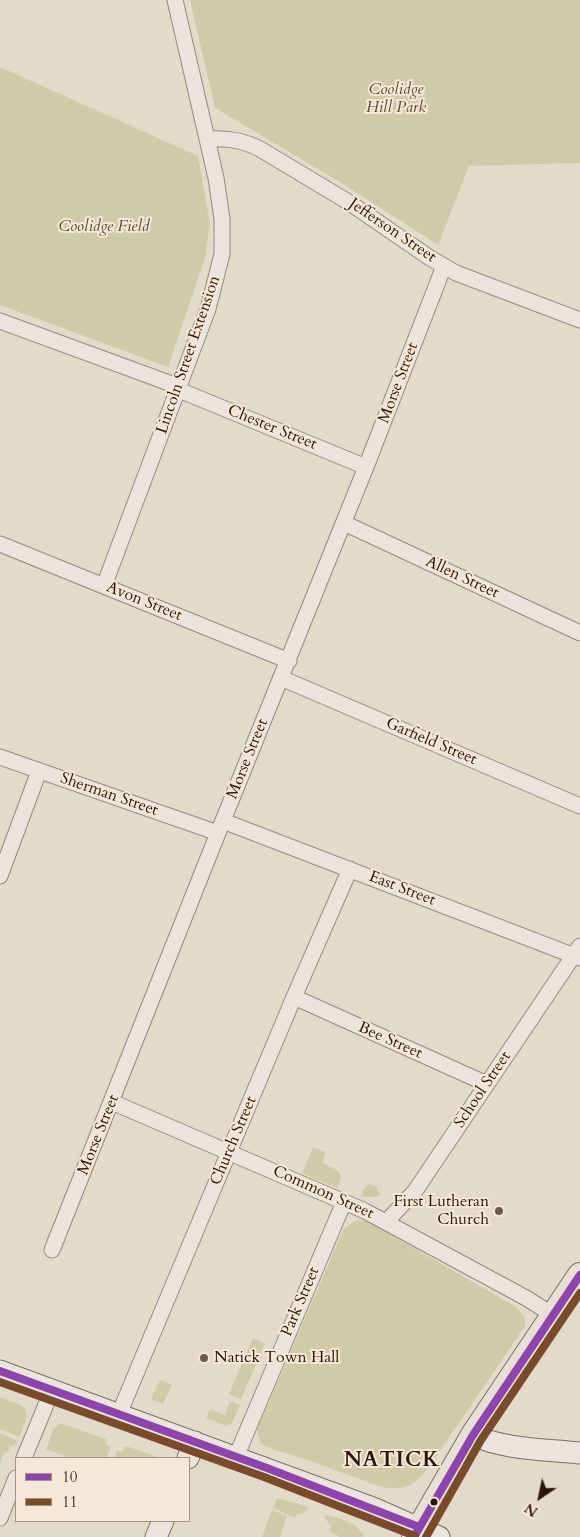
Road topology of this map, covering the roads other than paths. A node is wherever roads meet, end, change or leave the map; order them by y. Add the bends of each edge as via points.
1 (175, 0) edge
2 (208, 139) junction
3 (444, 266) junction
4 (580, 320) edge
5 (0, 321) edge
6 (179, 388) junction
7 (366, 467) junction
8 (344, 523) junction
9 (0, 544) edge
10 (104, 586) junction
11 (580, 633) edge
12 (289, 661) junction
13 (282, 678) junction
14 (0, 757) edge
15 (40, 771) junction
16 (580, 806) edge
17 (220, 827) junction
18 (350, 869) junction
19 (0, 876) edge
20 (578, 953) edge
21 (294, 997) junction
22 (487, 1084) junction
23 (112, 1102) junction
24 (230, 1152) junction
25 (344, 1202) junction
26 (387, 1221) junction
27 (52, 1250) dead end
28 (580, 1275) edge
29 (553, 1315) junction
30 (0, 1371) edge
31 (52, 1390) junction
32 (120, 1414) junction
33 (473, 1435) junction
34 (192, 1450) edge
35 (580, 1453) edge
36 (24, 1457) edge
37 (236, 1457) junction
38 (15, 1480) edge
39 (0, 1518) edge
40 (163, 1522) edge
41 (424, 1534) edge
42 (156, 1537) edge

1 - 2 street, Lincoln Street Extension
2 - 3 street, Jefferson Street via 232,139 260,148
2 - 6 street, Lincoln Street Extension via 220,200 222,254 214,290
3 - 4 street, Jefferson Street
3 - 7 street, Morse Street
5 - 6 street, Chester Street
6 - 7 street, Chester Street
6 - 10 street, Lincoln Street Extension
7 - 8 street, Morse Street
8 - 11 street, Allen Street
8 - 12 street, Morse Street
9 - 10 street, Avon Street
10 - 12 street, Avon Street
12 - 13 street, Morse Street
13 - 16 street, Garfield Street
13 - 17 street, Morse Street
14 - 15 street, Sherman Street
15 - 17 street, Sherman Street
15 - 19 street
17 - 18 street, East Street
17 - 23 street, Morse Street
18 - 20 street, East Street
18 - 21 street, Church Street
20 - 22 street, School Street
21 - 22 street, Bee Street
21 - 24 street, Church Street
22 - 26 street, School Street via 415,1191
23 - 24 street, Common Street
23 - 27 street, Morse Street
24 - 25 street, Common Street
24 - 32 street, Church Street
25 - 26 street, Common Street
25 - 37 street, Park Street
26 - 29 street, Common Street
28 - 29 main road
29 - 33 main road
30 - 31 main road
31 - 32 main road
31 - 36 street
32 - 34 main road
33 - 35 main road via 510,1446
33 - 41 main road
34 - 37 main road
37 - 41 main road via 373,1508
38 - 39 street
40 - 42 main road

